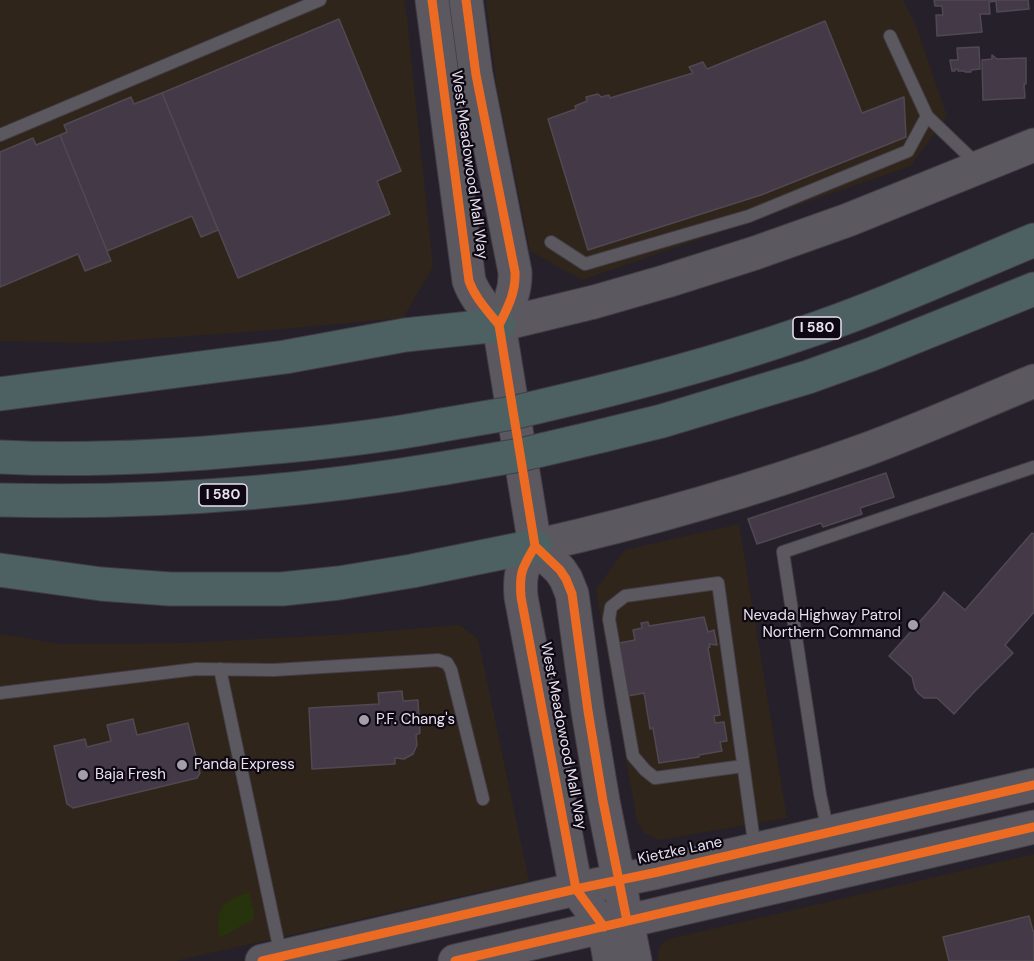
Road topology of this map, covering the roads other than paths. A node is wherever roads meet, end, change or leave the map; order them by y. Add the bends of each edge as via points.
1 (321, 0) edge
2 (432, 0) edge
3 (466, 0) edge
4 (890, 36) dead end
5 (927, 116) junction
6 (0, 135) edge
7 (1034, 145) edge
8 (980, 167) junction
9 (1034, 240) edge
10 (551, 242) dead end
11 (1034, 289) edge
12 (499, 325) junction
13 (1034, 381) edge
14 (0, 394) edge
15 (0, 457) edge
16 (1034, 467) edge
17 (0, 500) edge
18 (535, 546) junction
19 (0, 570) edge
20 (220, 669) junction
21 (0, 693) edge
22 (743, 766) junction
23 (1034, 785) edge
24 (483, 799) dead end
25 (1034, 827) edge
26 (828, 833) junction
27 (755, 850) junction
28 (620, 879) junction
29 (576, 889) junction
30 (616, 924) junction
31 (272, 959) edge
32 (455, 961) edge
33 (610, 961) edge
34 (635, 961) edge

1 - 6 lane
2 - 12 main road, West Meadowood Mall Way via 469,281
3 - 12 main road, West Meadowood Mall Way via 476,75 515,272 512,297
4 - 5 lane
5 - 8 lane
5 - 10 lane via 908,151 749,216 585,264
7 - 8 main road
8 - 12 main road via 755,253 594,302
9 - 15 highway, I 580, bridge via 902,296 721,360 512,413 402,432 217,452 110,458
11 - 17 highway, I 580, bridge via 808,377 662,421 520,455 374,480 239,494 131,500
12 - 14 highway
12 - 18 main road, West Meadowood Mall Way
13 - 18 main road via 816,467 702,503
16 - 26 lane via 783,552
18 - 19 highway via 412,571 282,589 170,589
18 - 28 main road, West Meadowood Mall Way via 560,570 572,594 603,801
18 - 29 main road, West Meadowood Mall Way via 522,568 521,594
20 - 21 lane
20 - 24 lane via 274,670 438,660 447,663
20 - 31 lane
22 - 22 lane via 718,583 625,596 611,607 609,619 633,756 655,778
22 - 27 lane
23 - 26 main road, Kietzke Lane
25 - 30 main road
26 - 27 main road, Kietzke Lane
27 - 28 main road, Kietzke Lane
28 - 29 main road, Kietzke Lane
28 - 30 main road, West Meadowood Mall Way
29 - 30 main road, West Meadowood Mall Way
29 - 31 main road, Kietzke Lane
30 - 32 main road
30 - 33 main road
30 - 34 main road

